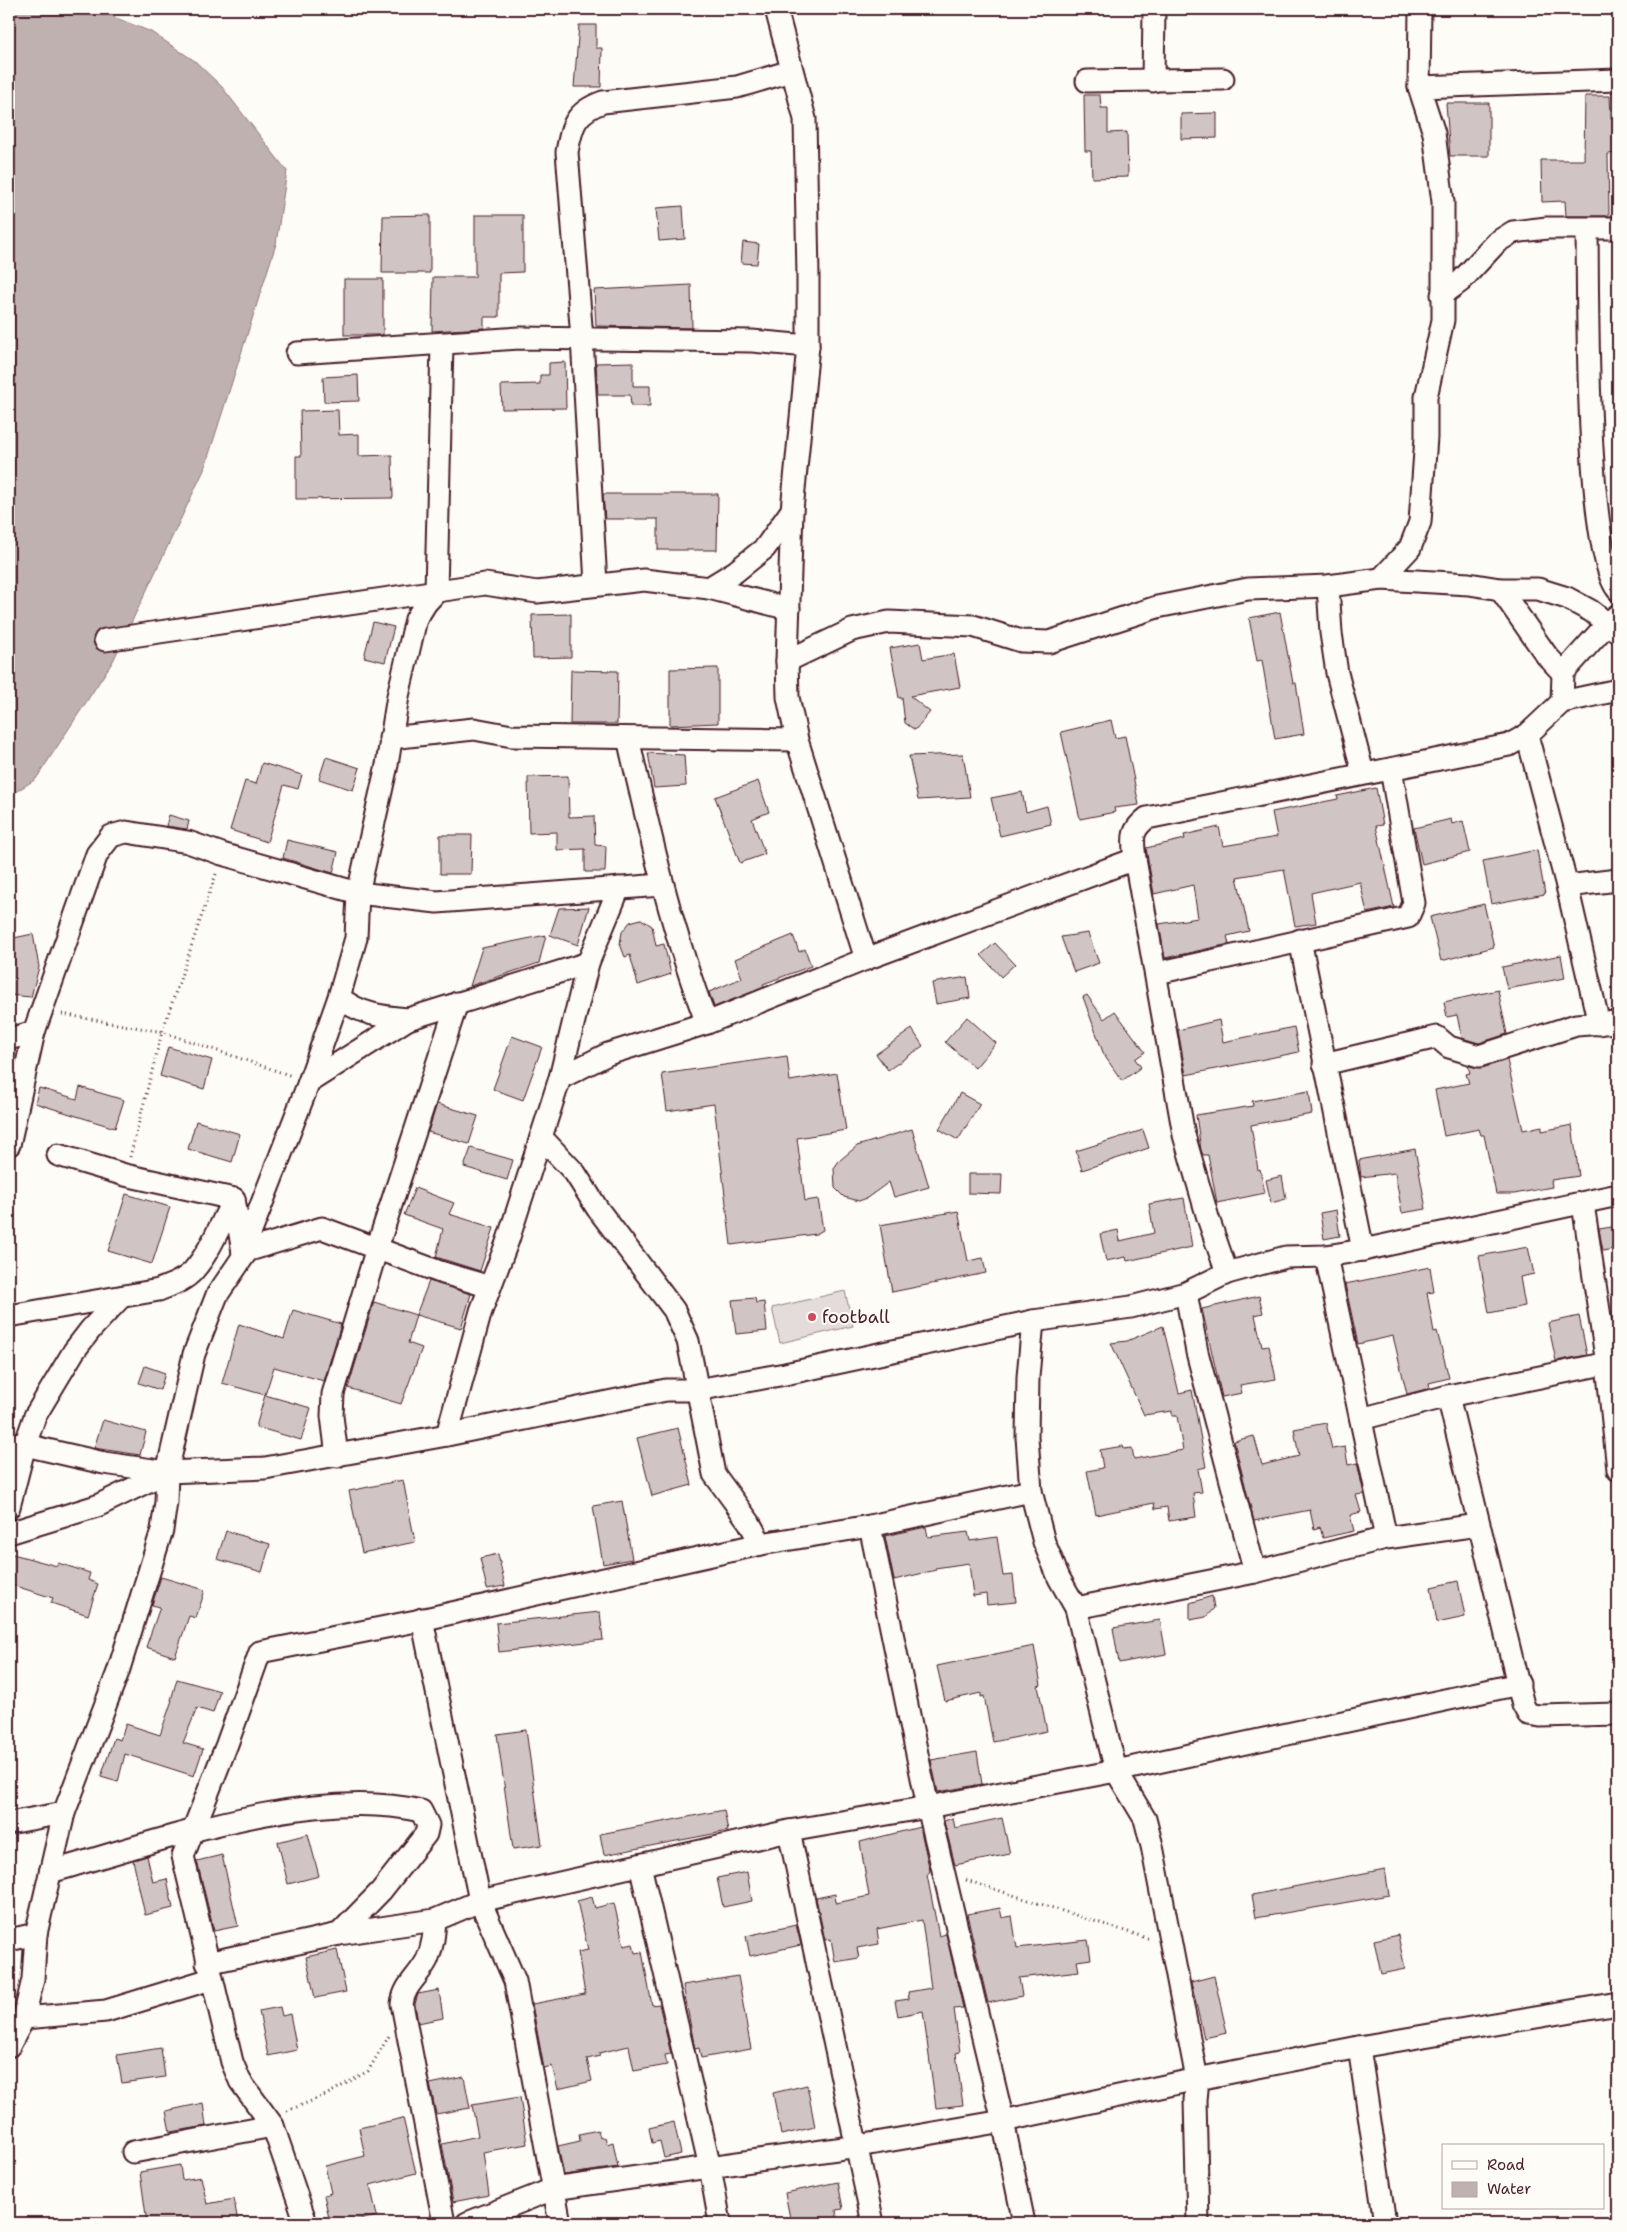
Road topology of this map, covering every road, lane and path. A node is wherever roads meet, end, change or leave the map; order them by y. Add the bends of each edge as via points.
1 (776, 9) edge
2 (1154, 9) edge
3 (1420, 9) edge
4 (791, 71) junction
5 (1223, 79) dead end
6 (1618, 80) edge
7 (1087, 81) dead end
8 (1153, 81) junction
9 (1418, 87) junction
10 (1618, 228) edge
11 (1587, 230) junction
12 (1442, 295) junction
13 (582, 338) junction
14 (442, 344) junction
15 (808, 346) junction
16 (297, 354) dead end
17 (792, 510) junction
18 (1381, 579) junction
19 (596, 584) junction
20 (1328, 586) junction
21 (709, 588) junction
22 (1500, 589) junction
23 (1618, 590) edge
24 (436, 592) junction
25 (788, 609) junction
26 (1615, 624) edge
27 (105, 640) dead end
28 (786, 661) junction
29 (1563, 673) junction
30 (1618, 690) edge
31 (1562, 702) junction
32 (1527, 735) junction
33 (390, 738) junction
34 (628, 738) junction
35 (797, 740) junction
36 (1390, 769) junction
37 (1363, 773) junction
38 (222, 854) junction
39 (1135, 859) junction
40 (1618, 880) edge
41 (662, 885) junction
42 (1567, 886) junction
43 (619, 888) junction
44 (358, 893) junction
45 (1300, 940) junction
46 (866, 959) junction
47 (588, 964) junction
48 (1157, 973) junction
49 (339, 997) junction
50 (457, 1004) junction
51 (42, 1010) junction
52 (408, 1019) junction
53 (707, 1023) junction
54 (1608, 1023) edge
55 (34, 1032) junction
56 (162, 1032) junction
57 (9, 1039) edge
58 (1324, 1064) junction
59 (560, 1078) junction
60 (309, 1082) junction
61 (541, 1137) junction
62 (9, 1145) edge
63 (58, 1155) dead end
64 (125, 1174) junction
65 (1618, 1195) edge
66 (234, 1199) junction
67 (1583, 1204) junction
68 (377, 1248) junction
69 (1363, 1250) junction
70 (243, 1252) junction
71 (1326, 1256) junction
72 (1227, 1274) junction
73 (490, 1287) junction
74 (1186, 1293) junction
75 (121, 1297) junction
76 (9, 1316) edge
77 (1033, 1321) junction
78 (1613, 1362) edge
79 (697, 1390) junction
80 (1448, 1396) junction
81 (1361, 1419) junction
82 (447, 1435) junction
83 (17, 1444) edge
84 (337, 1456) junction
85 (1618, 1470) edge
86 (167, 1472) junction
87 (1031, 1491) junction
88 (9, 1507) edge
89 (1478, 1525) junction
90 (870, 1526) junction
91 (9, 1533) edge
92 (1386, 1538) junction
93 (761, 1544) junction
94 (1255, 1572) junction
95 (1076, 1608) junction
96 (422, 1619) junction
97 (1519, 1684) junction
98 (1618, 1714) edge
99 (1116, 1771) junction
100 (928, 1807) junction
101 (64, 1813) junction
102 (9, 1823) edge
103 (789, 1830) junction
104 (191, 1832) junction
105 (640, 1865) junction
106 (50, 1872) junction
107 (944, 1872) junction
108 (480, 1901) junction
109 (436, 1920) junction
110 (36, 1934) junction
111 (339, 1934) junction
112 (9, 1940) edge
113 (1171, 1945) junction
114 (209, 1971) junction
115 (1618, 2003) edge
116 (24, 2018) junction
117 (406, 2024) junction
118 (9, 2046) edge
119 (1359, 2047) junction
120 (1197, 2078) junction
121 (1003, 2120) junction
122 (273, 2126) junction
123 (858, 2146) junction
124 (133, 2152) dead end
125 (710, 2167) junction
126 (553, 2189) junction
127 (306, 2223) edge
128 (444, 2223) edge
129 (467, 2223) edge
130 (560, 2223) edge
131 (720, 2223) edge
132 (873, 2223) edge
133 (1024, 2223) edge
134 (1198, 2223) edge
135 (1385, 2223) edge

1 - 4 street
2 - 8 street
3 - 9 street
4 - 13 street via 738,87 603,102 590,106 581,114 571,128 567,152
4 - 15 street via 805,118
5 - 8 street
6 - 9 street
7 - 8 street
9 - 12 street via 1434,133 1443,202
10 - 11 street
11 - 12 street via 1547,228 1513,232 1497,242 1461,281
11 - 23 street via 1591,436 1603,553
12 - 18 street via 1443,320 1426,397 1420,522 1410,548
13 - 14 street via 518,338
13 - 15 street via 752,341
13 - 19 street
14 - 16 street
14 - 24 street
15 - 17 street
17 - 21 street via 765,548
17 - 25 street
18 - 20 street
18 - 22 street
19 - 21 street via 644,580
19 - 24 street via 537,592 485,584
20 - 28 street via 1248,589 1166,605 1049,642 1021,641 973,626 889,622 852,630
20 - 37 street via 1337,673
21 - 25 street
22 - 26 street via 1538,589 1567,598
22 - 29 street via 1547,656
24 - 27 street
24 - 33 street via 416,619
25 - 28 street
26 - 29 street
28 - 35 street via 788,697
29 - 31 street
30 - 31 street
31 - 32 street
32 - 36 street via 1509,745
32 - 42 street
33 - 34 street via 474,729 512,736
33 - 44 street via 387,765
34 - 35 street
34 - 41 street
35 - 46 street
36 - 37 street
36 - 45 street via 1414,903 1408,917
37 - 39 street via 1147,818 1137,826 1133,838
38 - 44 street
38 - 51 street via 188,842 126,832 111,836 97,854
38 - 56 path
39 - 46 street
39 - 48 street
40 - 42 street
41 - 43 street
41 - 53 street via 686,970
42 - 54 street
43 - 44 street via 438,902
43 - 47 street
44 - 49 street via 356,938
45 - 48 street
45 - 58 street
46 - 53 street
47 - 50 street
47 - 59 street
48 - 72 street via 1184,1135
49 - 52 street via 360,1011
49 - 60 street
50 - 52 street
50 - 68 street
51 - 55 street
51 - 56 path
52 - 60 street
53 - 59 street via 608,1054
54 - 58 street via 1576,1025 1479,1056 1449,1047 1437,1037
55 - 57 street
55 - 62 street
56 - 60 path
56 - 64 path
58 - 69 street
59 - 61 street
60 - 70 street
61 - 73 street
61 - 79 street via 575,1174 674,1310 688,1341
63 - 64 street
64 - 66 street
65 - 67 street
66 - 70 street
66 - 75 street via 193,1271 179,1282 158,1290
67 - 69 street
67 - 78 street
68 - 70 street via 322,1228
68 - 73 street
68 - 84 street via 333,1394
69 - 71 street
70 - 86 street via 245,1254 217,1295 194,1354
71 - 72 street via 1286,1256
71 - 81 street
72 - 74 street
73 - 82 street
74 - 77 street via 1130,1307
74 - 94 street via 1197,1352
75 - 76 street
75 - 83 street via 74,1351
77 - 79 street
77 - 87 street via 1027,1437
78 - 80 street
78 - 85 street
79 - 82 street via 666,1390
79 - 93 street via 714,1474
80 - 81 street
80 - 89 street
81 - 92 street
82 - 84 street
83 - 86 street via 104,1463
83 - 88 street
84 - 86 street via 265,1468
86 - 91 street via 97,1506
86 - 101 street via 162,1530 118,1672
87 - 90 street
87 - 95 street via 1044,1542
89 - 92 street
89 - 97 street
90 - 93 street
90 - 100 street
92 - 94 street
93 - 96 street
94 - 95 street
95 - 99 street
96 - 104 street via 260,1652
96 - 108 street
97 - 98 street via 1528,1714
97 - 99 street
99 - 100 street
99 - 113 street via 1144,1820
100 - 103 street
100 - 107 street
101 - 102 street
101 - 106 street
103 - 105 street
103 - 123 street
104 - 106 street
104 - 111 street via 264,1815 331,1805 404,1807 421,1811 428,1825 426,1834 381,1891
104 - 114 street via 183,1856
105 - 108 street
105 - 125 street
106 - 110 street
107 - 113 path
107 - 121 street
108 - 109 street
108 - 126 street via 515,1981
109 - 111 street
109 - 117 street via 427,1961 403,1994
110 - 112 street
110 - 116 street
111 - 114 street
113 - 120 street
114 - 116 street via 106,2011
114 - 122 street via 232,2062 240,2081
115 - 119 street
116 - 118 street
117 - 122 path via 387,2038 368,2070 326,2095 288,2110
117 - 128 street
119 - 120 street
119 - 135 street
120 - 121 street
120 - 134 street
121 - 123 street
121 - 133 street
122 - 124 street
122 - 127 street
123 - 125 street
123 - 132 street
125 - 126 street
125 - 131 street
126 - 129 street
126 - 130 street

